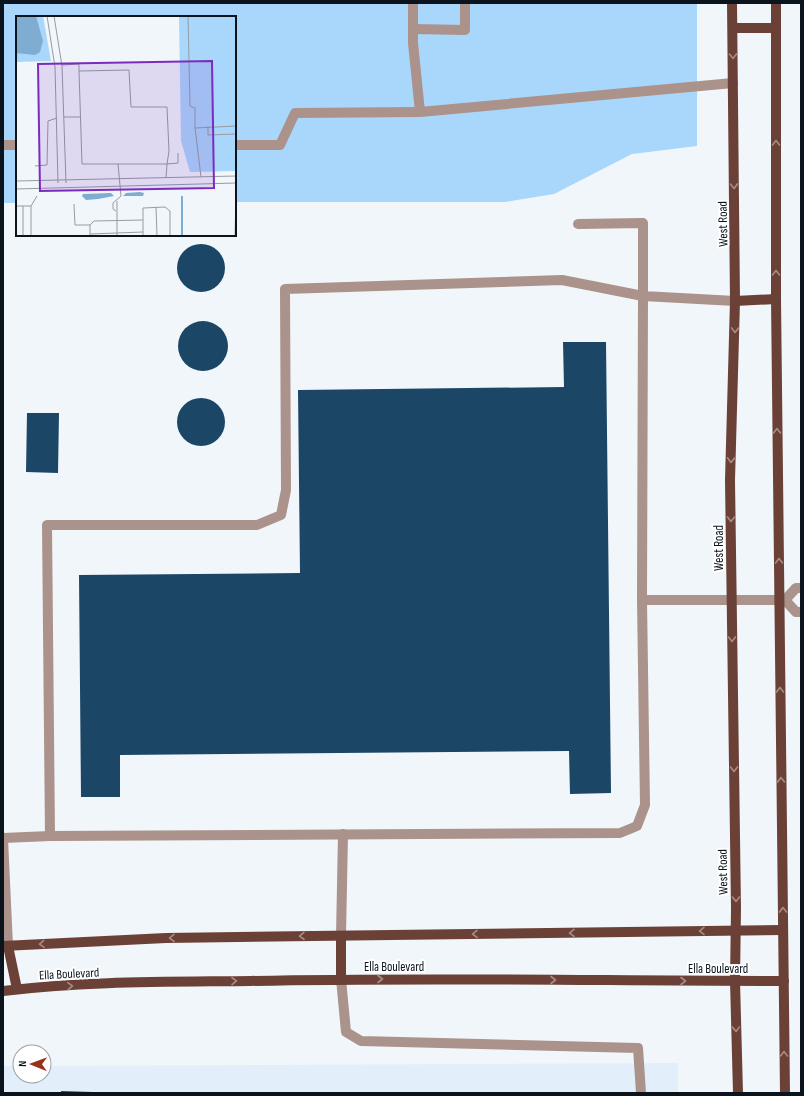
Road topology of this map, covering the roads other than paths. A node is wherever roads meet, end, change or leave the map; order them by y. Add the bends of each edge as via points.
1 (413, 3) edge
2 (465, 3) edge
3 (732, 3) edge
4 (776, 3) edge
5 (733, 28) junction
6 (776, 28) junction
7 (413, 29) junction
8 (733, 83) junction
9 (420, 112) junction
10 (3, 145) edge
11 (16, 145) edge
12 (236, 145) edge
13 (578, 224) dead end
14 (643, 296) junction
15 (776, 299) junction
16 (735, 302) junction
17 (801, 588) edge
18 (642, 600) junction
19 (731, 600) junction
20 (782, 600) junction
21 (801, 612) edge
22 (342, 834) junction
23 (50, 836) junction
24 (3, 838) edge
25 (735, 930) junction
26 (783, 930) junction
27 (341, 936) junction
28 (6, 946) edge
29 (341, 979) junction
30 (735, 981) junction
31 (784, 981) junction
32 (17, 989) junction
33 (3, 991) edge
34 (641, 1093) edge
35 (738, 1093) edge
36 (785, 1093) edge

1 - 7 street
2 - 7 street via 465,30
3 - 5 main road, West Road
4 - 6 main road
5 - 6 main road
5 -> 8 main road, West Road
15 -> 6 main road
7 - 9 street
8 - 9 street
8 -> 16 main road, West Road
9 - 12 street via 296,113 280,145
10 - 11 street
13 - 14 street via 643,224
14 - 16 street
14 - 18 street
14 - 23 street via 562,280 285,289 286,490 281,515 257,525 47,526
15 - 16 main road
20 -> 15 main road
16 -> 19 main road, West Road via 730,480
17 - 20 street via 796,588
18 - 19 street
18 - 22 street via 645,806 637,826 620,833
19 - 20 street
19 -> 25 main road, West Road
20 - 21 street via 796,612
26 -> 20 main road
22 - 23 street
22 - 27 street
23 - 24 street
24 - 28 street
25 - 26 main road
25 -> 27 main road
25 - 30 main road, West Road
26 - 31 main road
27 -> 28 main road via 166,938
27 - 29 main road
28 - 32 main road
29 -> 30 main road, Ella Boulevard
32 -> 29 main road, Ella Boulevard via 120,983
29 - 34 street via 346,1032 361,1041 638,1048
30 - 31 main road, Ella Boulevard
30 -> 35 main road, West Road
36 -> 31 main road
32 - 33 main road, Ella Boulevard

